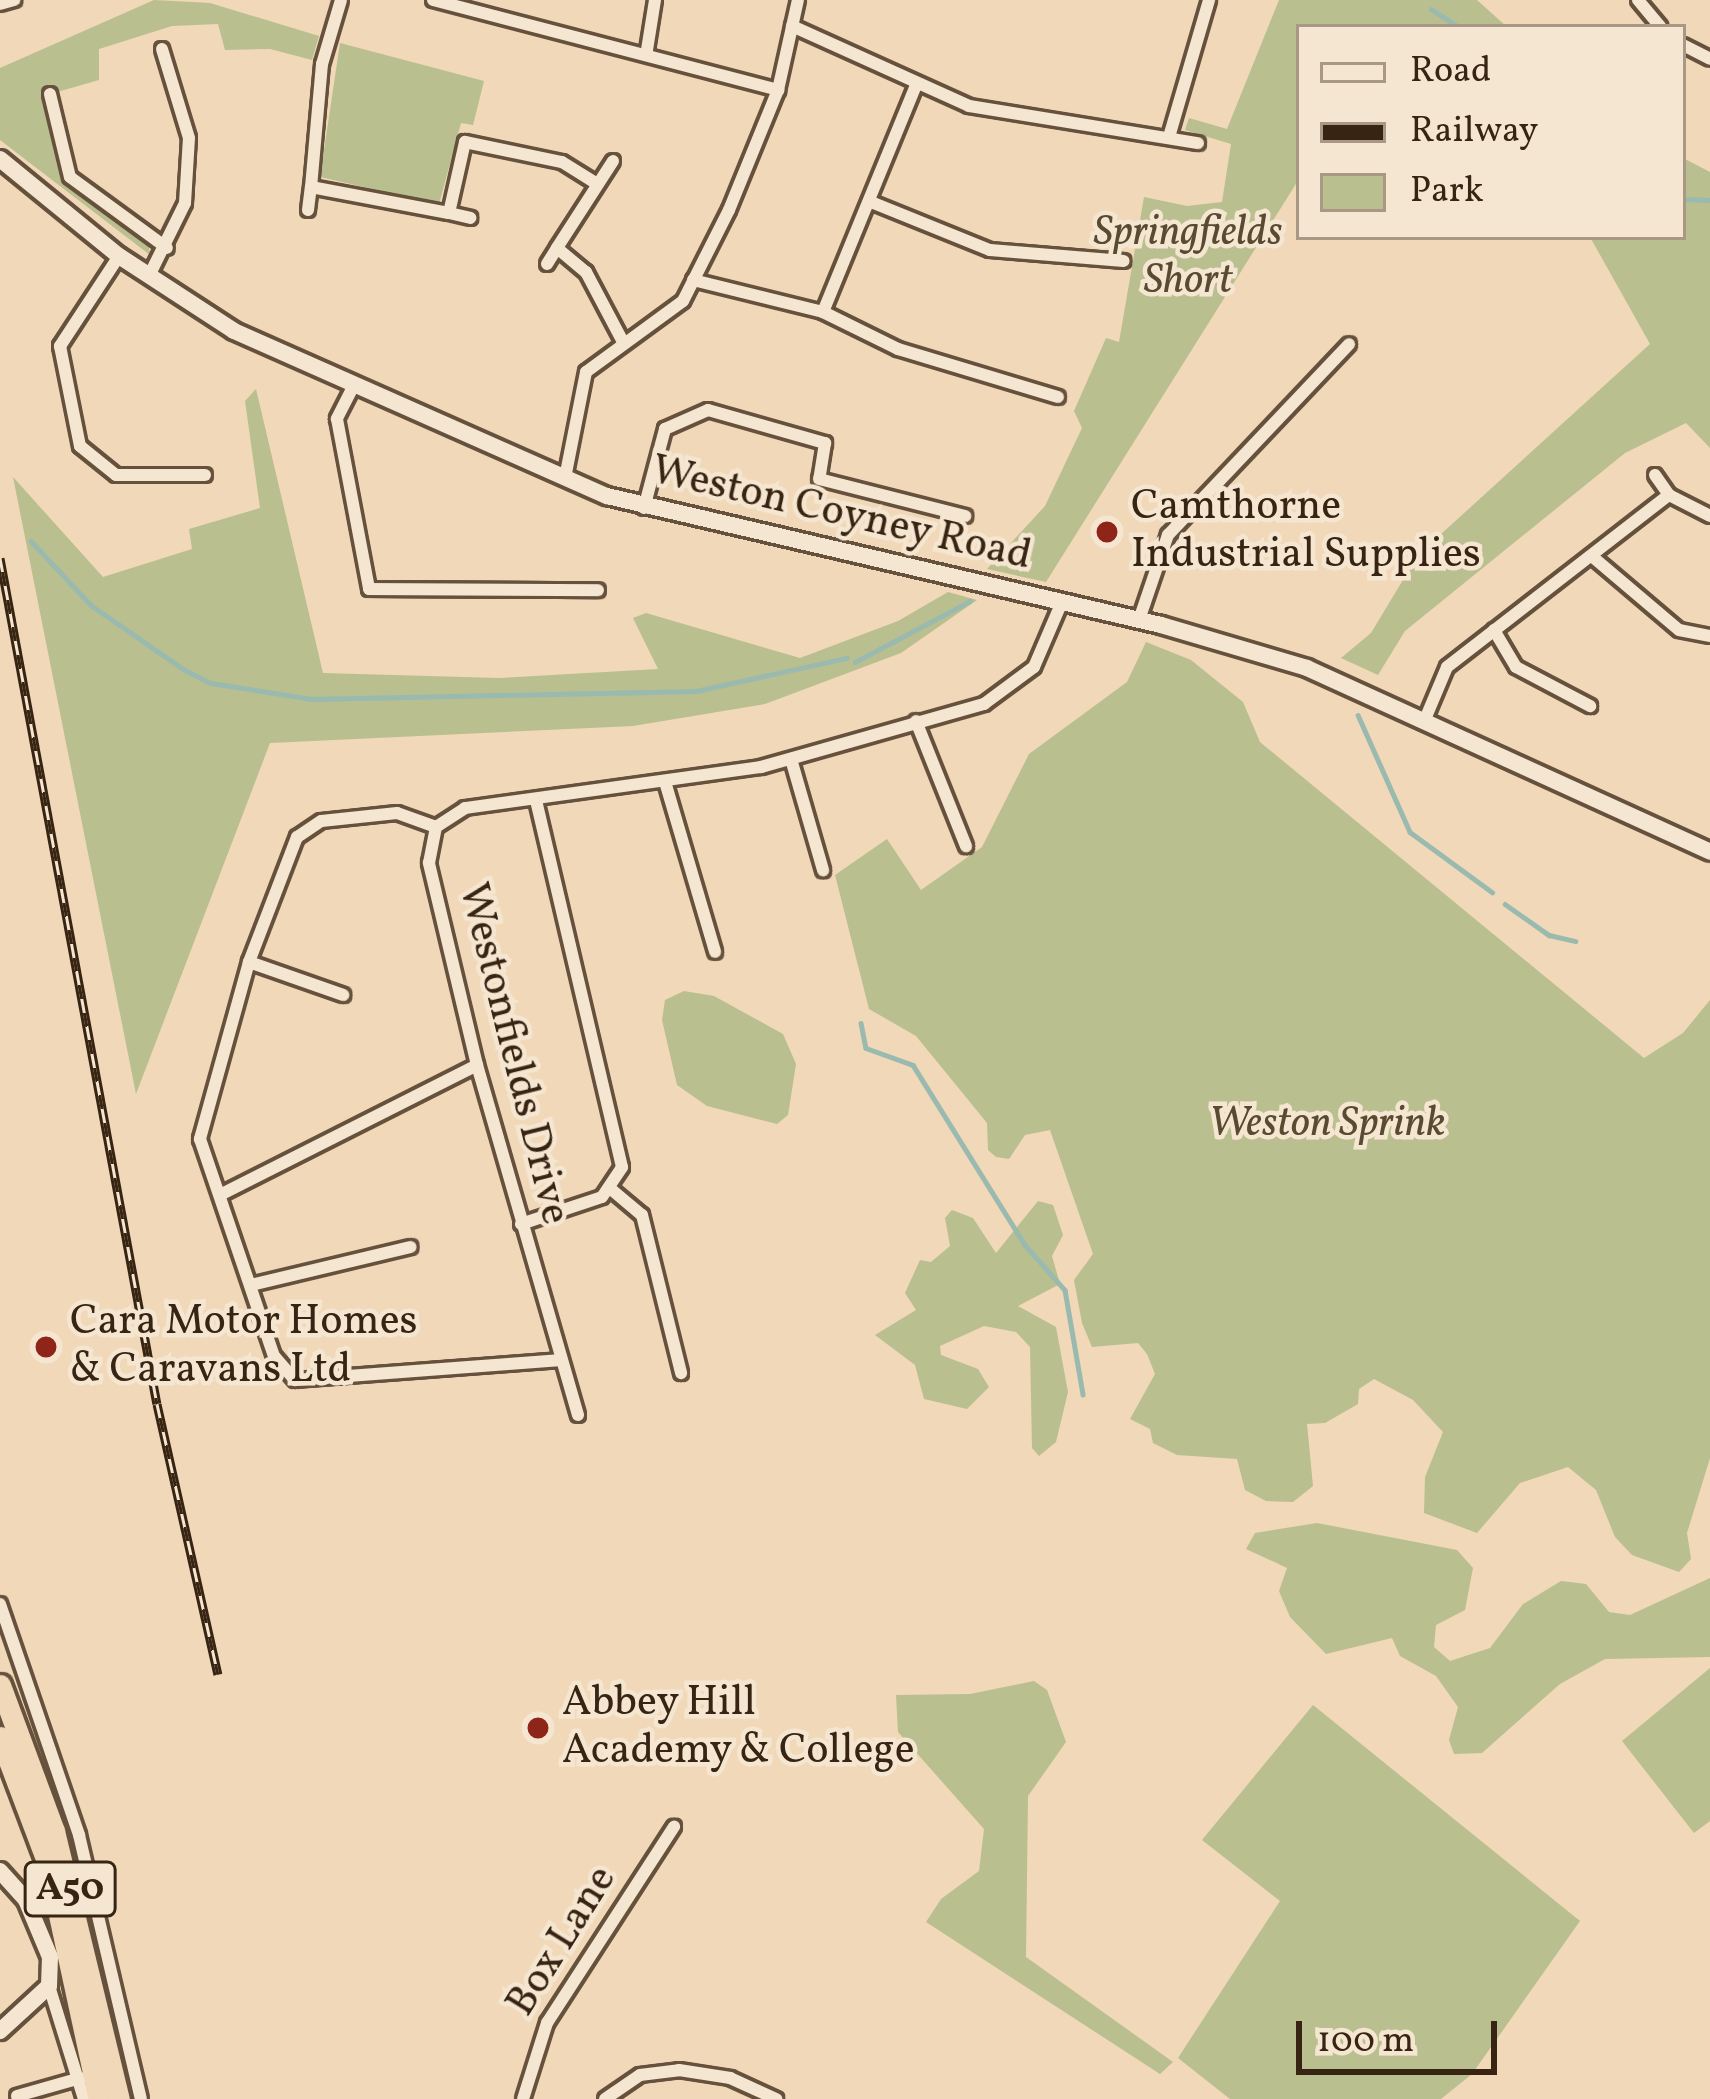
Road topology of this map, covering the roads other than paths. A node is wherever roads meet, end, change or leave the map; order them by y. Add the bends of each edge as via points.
1 (14, 0) edge
2 (433, 0) edge
3 (655, 0) edge
4 (798, 0) edge
5 (1209, 0) edge
6 (1638, 0) edge
7 (0, 4) edge
8 (339, 4) edge
9 (488, 6) edge
10 (1658, 24) edge
11 (792, 26) junction
12 (162, 49) dead end
13 (647, 50) junction
14 (916, 85) junction
15 (778, 90) junction
16 (50, 94) dead end
17 (469, 125) dead end
18 (1169, 136) junction
19 (465, 142) junction
20 (1198, 143) dead end
21 (0, 159) edge
22 (613, 161) dead end
23 (595, 183) junction
24 (311, 187) junction
25 (872, 202) junction
26 (308, 210) dead end
27 (449, 213) junction
28 (470, 218) dead end
29 (167, 248) junction
30 (556, 248) junction
31 (119, 256) junction
32 (1124, 261) dead end
33 (547, 264) dead end
34 (149, 276) junction
35 (693, 280) junction
36 (823, 312) junction
37 (623, 342) junction
38 (1349, 344) dead end
39 (354, 385) junction
40 (1058, 397) dead end
41 (1654, 475) dead end
42 (205, 476) dead end
43 (565, 478) junction
44 (1670, 495) junction
45 (644, 508) junction
46 (965, 516) dead end
47 (1710, 516) edge
48 (1594, 558) junction
49 (1061, 604) junction
50 (589, 610) dead end
51 (1139, 620) junction
52 (1494, 630) junction
53 (1710, 636) edge
54 (1590, 706) dead end
55 (1426, 717) junction
56 (916, 721) junction
57 (791, 759) junction
58 (666, 785) junction
59 (536, 801) junction
60 (436, 827) junction
61 (966, 846) dead end
62 (1710, 852) edge
63 (823, 869) dead end
64 (715, 952) dead end
65 (245, 965) junction
66 (343, 995) dead end
67 (477, 1065) junction
68 (612, 1190) junction
69 (220, 1195) junction
70 (521, 1224) junction
71 (411, 1247) dead end
72 (251, 1285) junction
73 (559, 1360) junction
74 (684, 1366) dead end
75 (578, 1415) dead end
76 (0, 1604) edge
77 (0, 1685) edge
78 (0, 1736) edge
79 (674, 1826) dead end
80 (0, 1871) edge
81 (50, 1986) junction
82 (0, 2031) edge
83 (80, 2078) junction
84 (16, 2096) dead end
85 (84, 2099) edge
86 (99, 2099) edge
87 (119, 2099) edge
88 (141, 2099) edge
89 (523, 2099) edge
90 (605, 2099) edge
91 (776, 2099) edge

1 - 7 street
2 - 9 street
3 - 13 street
4 - 11 street
5 - 18 street
6 - 10 street
8 - 24 street via 321,72
9 - 13 street
11 - 14 street
11 - 15 street
12 - 29 street via 189,138 184,203
13 - 15 street
14 - 18 street via 1028,120
14 - 25 street
15 - 35 street
16 - 29 street via 70,177
17 - 19 street
18 - 20 street
19 - 23 street via 562,162
19 - 27 street
21 - 31 street, Weston Coyney Road
22 - 23 street
23 - 30 street
24 - 26 street
24 - 27 street
25 - 32 street via 990,250
25 - 36 street
27 - 28 street
29 - 34 street
30 - 33 street
30 - 37 street via 586,272
31 - 34 street, Weston Coyney Road
31 - 42 street via 60,346 80,446 116,476
34 - 39 street, Weston Coyney Road via 233,331
35 - 36 street
35 - 37 street via 670,316
36 - 40 street via 898,349
37 - 43 street via 586,372
38 - 51 street via 1180,519 1159,554
39 - 43 street, Weston Coyney Road
39 - 50 street via 337,419 368,589 591,592
41 - 44 street
43 - 45 street, Weston Coyney Road
44 - 47 street
44 - 48 street
45 - 46 street via 665,429 708,410 825,443 820,479
45 - 49 street, Weston Coyney Road
48 - 52 street
48 - 53 street via 1679,630
49 - 51 street, Weston Coyney Road
49 - 56 street via 1051,641 1013,689
51 - 55 street, Weston Coyney Road via 1307,668
52 - 54 street via 1516,667
52 - 55 street via 1447,667
55 - 62 street, Weston Coyney Road
56 - 57 street
56 - 61 street
57 - 58 street
57 - 63 street
58 - 59 street
58 - 64 street via 716,934
59 - 60 street via 454,811
59 - 68 street via 622,1162
60 - 65 street via 406,813 322,820 304,831 281,864
60 - 67 street, Westonfields Drive via 430,863
65 - 66 street
65 - 69 street via 199,1126
67 - 69 street
67 - 70 street, Westonfields Drive
68 - 70 street
68 - 74 street via 642,1215
69 - 72 street
70 - 73 street, Westonfields Drive
71 - 72 street
72 - 73 street via 280,1369 303,1383
73 - 75 street, Westonfields Drive
76 - 88 street via 79,1835
77 - 87 highway, A50 via 54,1831
78 - 86 highway, A50 via 48,1864
79 - 89 street, Box Lane via 547,2023
80 - 81 street via 42,1928
81 - 82 street
81 - 83 street
83 - 84 street
83 - 85 street
90 - 91 street via 640,2075 679,2070 730,2078

